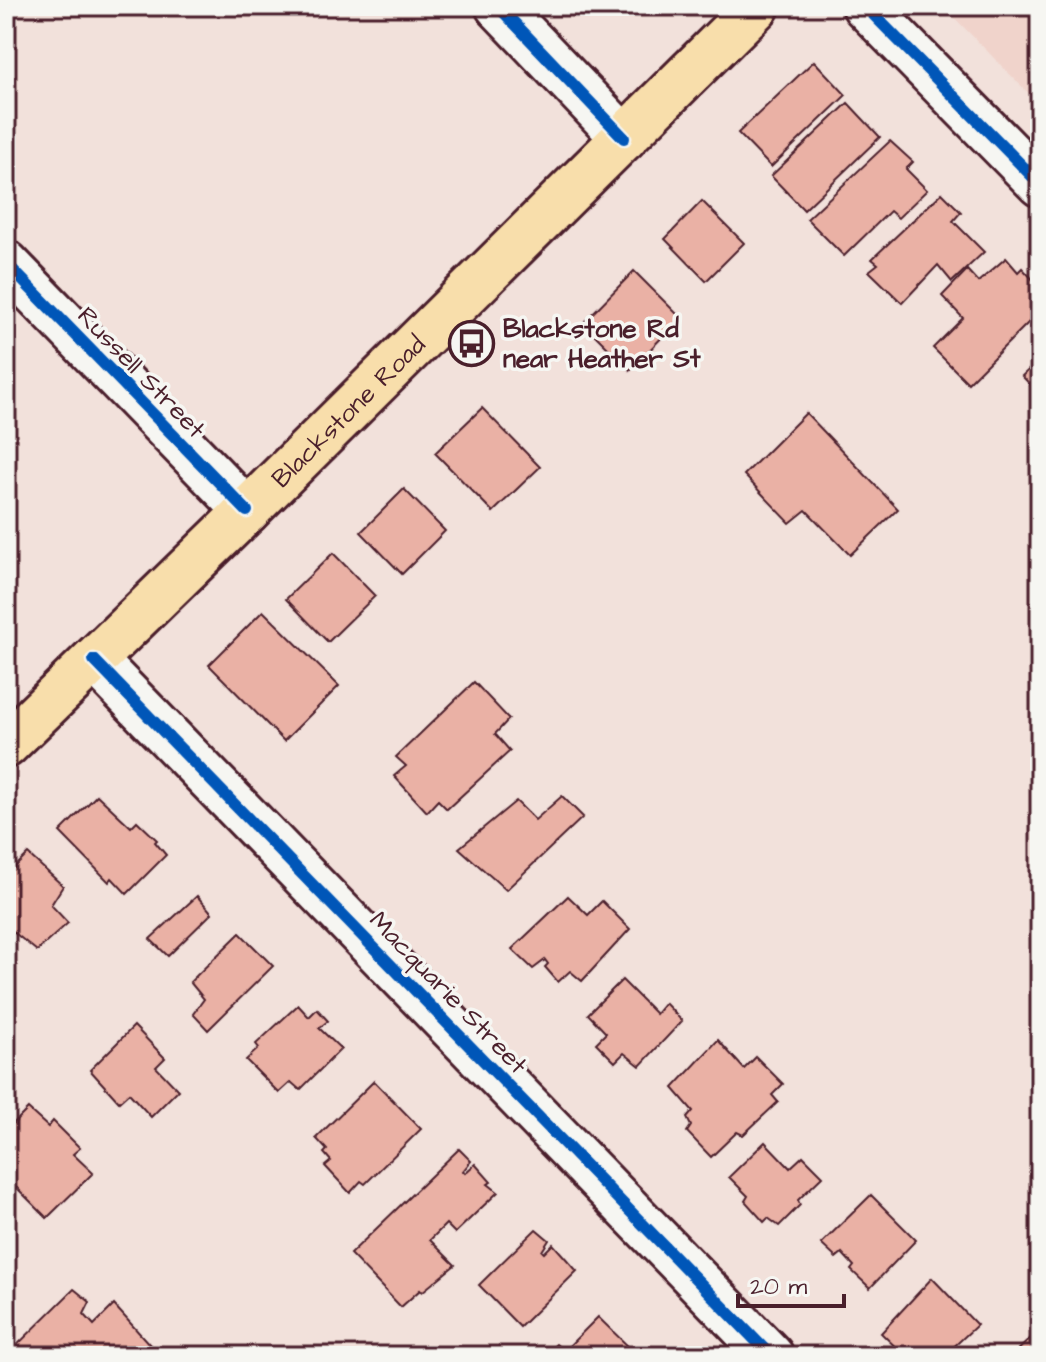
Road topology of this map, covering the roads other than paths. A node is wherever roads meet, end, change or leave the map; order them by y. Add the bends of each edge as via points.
1 (498, 6) edge
2 (757, 6) edge
3 (865, 6) edge
4 (624, 138) junction
5 (1040, 184) edge
6 (6, 263) edge
7 (247, 511) junction
8 (94, 660) junction
9 (6, 745) edge
10 (771, 1356) edge

1 - 4 street
2 - 4 main road, Blackstone Road
3 - 5 street
4 - 7 main road, Blackstone Road
6 - 7 street, Russell Street
7 - 8 main road, Blackstone Road
8 - 9 main road, Blackstone Road
8 - 10 street, Macquarie Street

